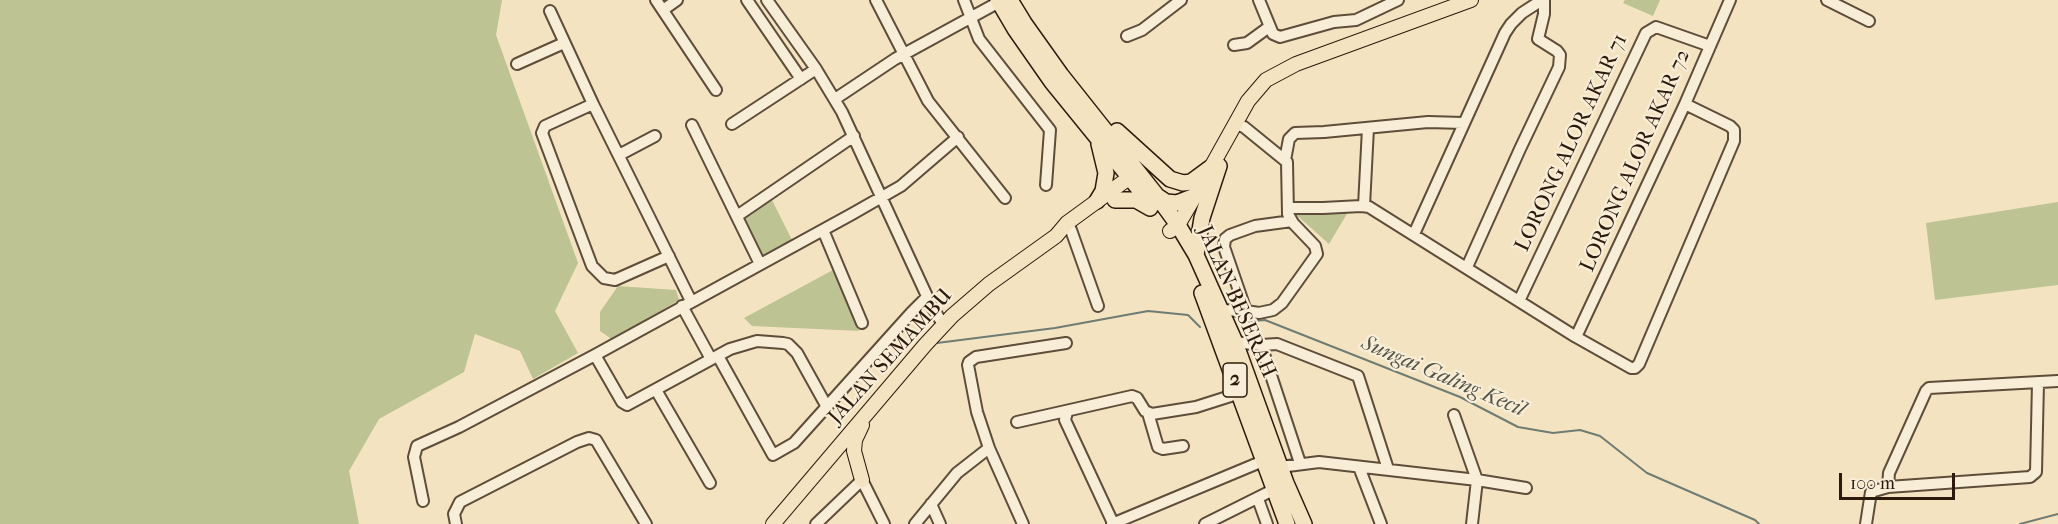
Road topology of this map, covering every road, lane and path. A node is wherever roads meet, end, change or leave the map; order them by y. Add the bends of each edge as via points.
1 (656, 0) edge
2 (677, 0) edge
3 (747, 0) edge
4 (767, 0) edge
5 (876, 0) edge
6 (964, 0) edge
7 (1181, 0) edge
8 (1259, 0) edge
9 (1398, 0) edge
10 (1471, 0) edge
11 (1543, 0) edge
12 (1730, 0) edge
13 (1827, 0) edge
14 (1002, 1) edge
15 (550, 10) dead end
16 (663, 10) junction
17 (970, 18) junction
18 (1869, 21) dead end
19 (1269, 27) junction
20 (1127, 36) dead end
21 (564, 43) junction
22 (1234, 45) dead end
23 (1710, 46) junction
24 (1044, 51) junction
25 (904, 55) junction
26 (517, 64) dead end
27 (816, 69) junction
28 (801, 80) junction
29 (716, 90) dead end
30 (835, 99) junction
31 (593, 104) junction
32 (1685, 105) junction
33 (1463, 123) junction
34 (732, 124) dead end
35 (1235, 124) junction
36 (692, 125) dead end
37 (1368, 128) junction
38 (1095, 134) junction
39 (655, 136) dead end
40 (854, 136) junction
41 (958, 137) junction
42 (619, 155) junction
43 (1285, 160) junction
44 (1214, 167) junction
45 (1137, 178) junction
46 (1046, 185) dead end
47 (1157, 196) junction
48 (1195, 196) junction
49 (882, 197) junction
50 (1005, 198) dead end
51 (1115, 200) junction
52 (1097, 201) junction
53 (1364, 206) junction
54 (1288, 208) junction
55 (1158, 213) junction
56 (736, 216) junction
57 (1292, 221) junction
58 (1069, 227) junction
59 (823, 230) junction
60 (1176, 232) junction
61 (1414, 234) junction
62 (1196, 255) junction
63 (669, 256) junction
64 (760, 264) junction
65 (1467, 267) junction
66 (927, 297) junction
67 (1519, 301) junction
68 (687, 303) junction
69 (1098, 306) dead end
70 (1220, 310) junction
71 (1246, 311) junction
72 (862, 323) dead end
73 (943, 324) junction
74 (1576, 337) junction
75 (1235, 342) junction
76 (1066, 344) dead end
77 (1261, 345) junction
78 (595, 355) junction
79 (714, 357) junction
80 (2058, 381) edge
81 (2038, 383) junction
82 (656, 390) junction
83 (885, 391) junction
84 (1240, 393) junction
85 (827, 406) junction
86 (1067, 412) junction
87 (1148, 413) junction
88 (1454, 415) dead end
89 (1017, 422) dead end
90 (1183, 446) dead end
91 (989, 448) junction
92 (1263, 461) junction
93 (1300, 463) junction
94 (1280, 467) junction
95 (1359, 467) junction
96 (1388, 470) junction
97 (862, 480) junction
98 (1477, 480) junction
99 (710, 483) dead end
100 (1888, 487) junction
101 (1526, 488) dead end
102 (1274, 490) junction
103 (1258, 499) junction
104 (423, 501) dead end
105 (931, 504) junction
106 (456, 524) edge
107 (646, 524) edge
108 (774, 524) edge
109 (816, 524) edge
110 (884, 524) edge
111 (915, 524) edge
112 (940, 524) edge
113 (1023, 524) edge
114 (1113, 524) edge
115 (1204, 524) edge
116 (1267, 524) edge
117 (1287, 524) edge
118 (1304, 524) edge
119 (1381, 524) edge
120 (1472, 524) edge
121 (1866, 524) edge

1 - 16 street
2 - 16 street
3 - 28 street
4 - 27 street
5 - 25 street
6 - 17 street
7 - 20 street via 1142,30
8 - 19 street
9 - 19 street via 1356,20 1284,36 1276,36
10 - 35 main road via 1277,73 1257,89
11 - 33 street via 1511,24
11 - 65 street via 1538,39 1557,51 1559,67
12 - 23 street, LORONG ALOR AKAR 72
13 - 18 street
14 - 17 street
14 - 24 highway, JALAN BESERAH / 2
14 - 38 highway, JALAN BESERAH / 2 via 1034,58
15 - 21 street
16 - 29 street
17 - 25 street
17 - 46 street via 979,39 1050,130
19 - 22 street via 1247,43
21 - 26 street
21 - 31 street
23 - 32 street, LORONG ALOR AKAR 72
23 - 67 street, LORONG ALOR AKAR 71 via 1656,27 1646,33
24 - 44 highway via 1109,124 1170,179 1191,182
24 - 45 highway, JALAN BESERAH / 2
25 - 30 street
25 - 41 street via 928,101
27 - 28 street
27 - 30 street
28 - 34 street
30 - 40 street
31 - 42 street
31 - 63 street via 545,126 542,135 592,266 604,278 615,280
32 - 74 street, LORONG ALOR AKAR 72
32 - 74 street via 1730,126 1734,141 1639,364 1631,368
33 - 37 street
33 - 61 street
35 - 43 street
35 - 44 main road
36 - 56 street
37 - 43 street via 1295,133 1289,139
37 - 53 street
38 - 45 highway, JALAN BESERAH / 2
38 - 52 highway via 1106,173 1104,190
39 - 42 street
40 - 49 street
40 - 56 street
41 - 49 street via 901,186
41 - 50 street
42 - 63 street
43 - 54 street
44 - 48 main road
44 - 60 main road
44 - 62 highway
45 - 47 highway, JALAN BESERAH / 2
45 - 51 main road, JALAN SEMAMBU
45 - 52 main road, JALAN SEMAMBU
45 - 55 highway, JALAN BESERAH / 2
47 - 48 highway via 1178,203
47 - 60 highway, JALAN BESERAH / 2
48 - 60 main road
49 - 59 street
49 - 66 street
51 - 55 highway via 1141,202
51 - 58 main road, JALAN SEMAMBU
52 - 58 main road, JALAN SEMAMBU
53 - 54 street
53 - 61 street
54 - 57 street
55 - 60 highway, JALAN BESERAH / 2
56 - 64 street
57 - 71 street via 1313,242 1317,254 1276,308 1263,313
57 - 71 street via 1255,226 1225,238 1224,247
58 - 69 street
58 - 73 main road, JALAN SEMAMBU
59 - 64 street
59 - 72 street
60 - 62 highway, JALAN BESERAH / 2
60 - 84 highway, JALAN BESERAH / 2
61 - 65 street
62 - 70 highway, JALAN BESERAH / 2
63 - 68 street
64 - 68 street
65 - 67 street
66 - 73 street
66 - 85 street
67 - 74 street
68 - 78 street
68 - 79 street
70 - 71 street
70 - 75 highway, JALAN BESERAH / 2
73 - 83 main road, JALAN SEMAMBU
75 - 77 street
75 - 94 highway, JALAN BESERAH / 2
76 - 91 street via 976,357 969,362 967,369
77 - 93 street
77 - 96 street via 1277,344 1358,376
78 - 82 street via 625,404
78 - 104 street via 417,446 414,457
79 - 82 street
79 - 85 street via 757,341 788,344
79 - 85 street via 773,455 794,443
80 - 81 street
81 - 100 street via 1929,388 1889,473
81 - 100 street via 2036,472 2030,477
82 - 99 street
83 - 97 main road via 855,441
83 - 108 main road, JALAN SEMAMBU
84 - 87 street via 1196,407
84 - 92 highway, JALAN BESERAH / 2
86 - 87 street via 1135,395
86 - 89 street
86 - 114 street via 1065,420
87 - 90 street via 1158,447
88 - 98 street
91 - 105 street via 957,473
91 - 113 street
92 - 102 highway, JALAN BESERAH / 2
92 - 114 street
93 - 94 street
93 - 95 street
94 - 118 highway, JALAN BESERAH / 2
95 - 96 street
95 - 119 street
96 - 98 street
97 - 109 street
97 - 110 street
98 - 101 street
98 - 120 street
100 - 121 street via 1871,492
102 - 103 street
102 - 117 highway, JALAN BESERAH / 2
103 - 115 street
103 - 116 street
105 - 111 street
105 - 112 street
106 - 107 street via 454,514 460,502 589,438 596,440

